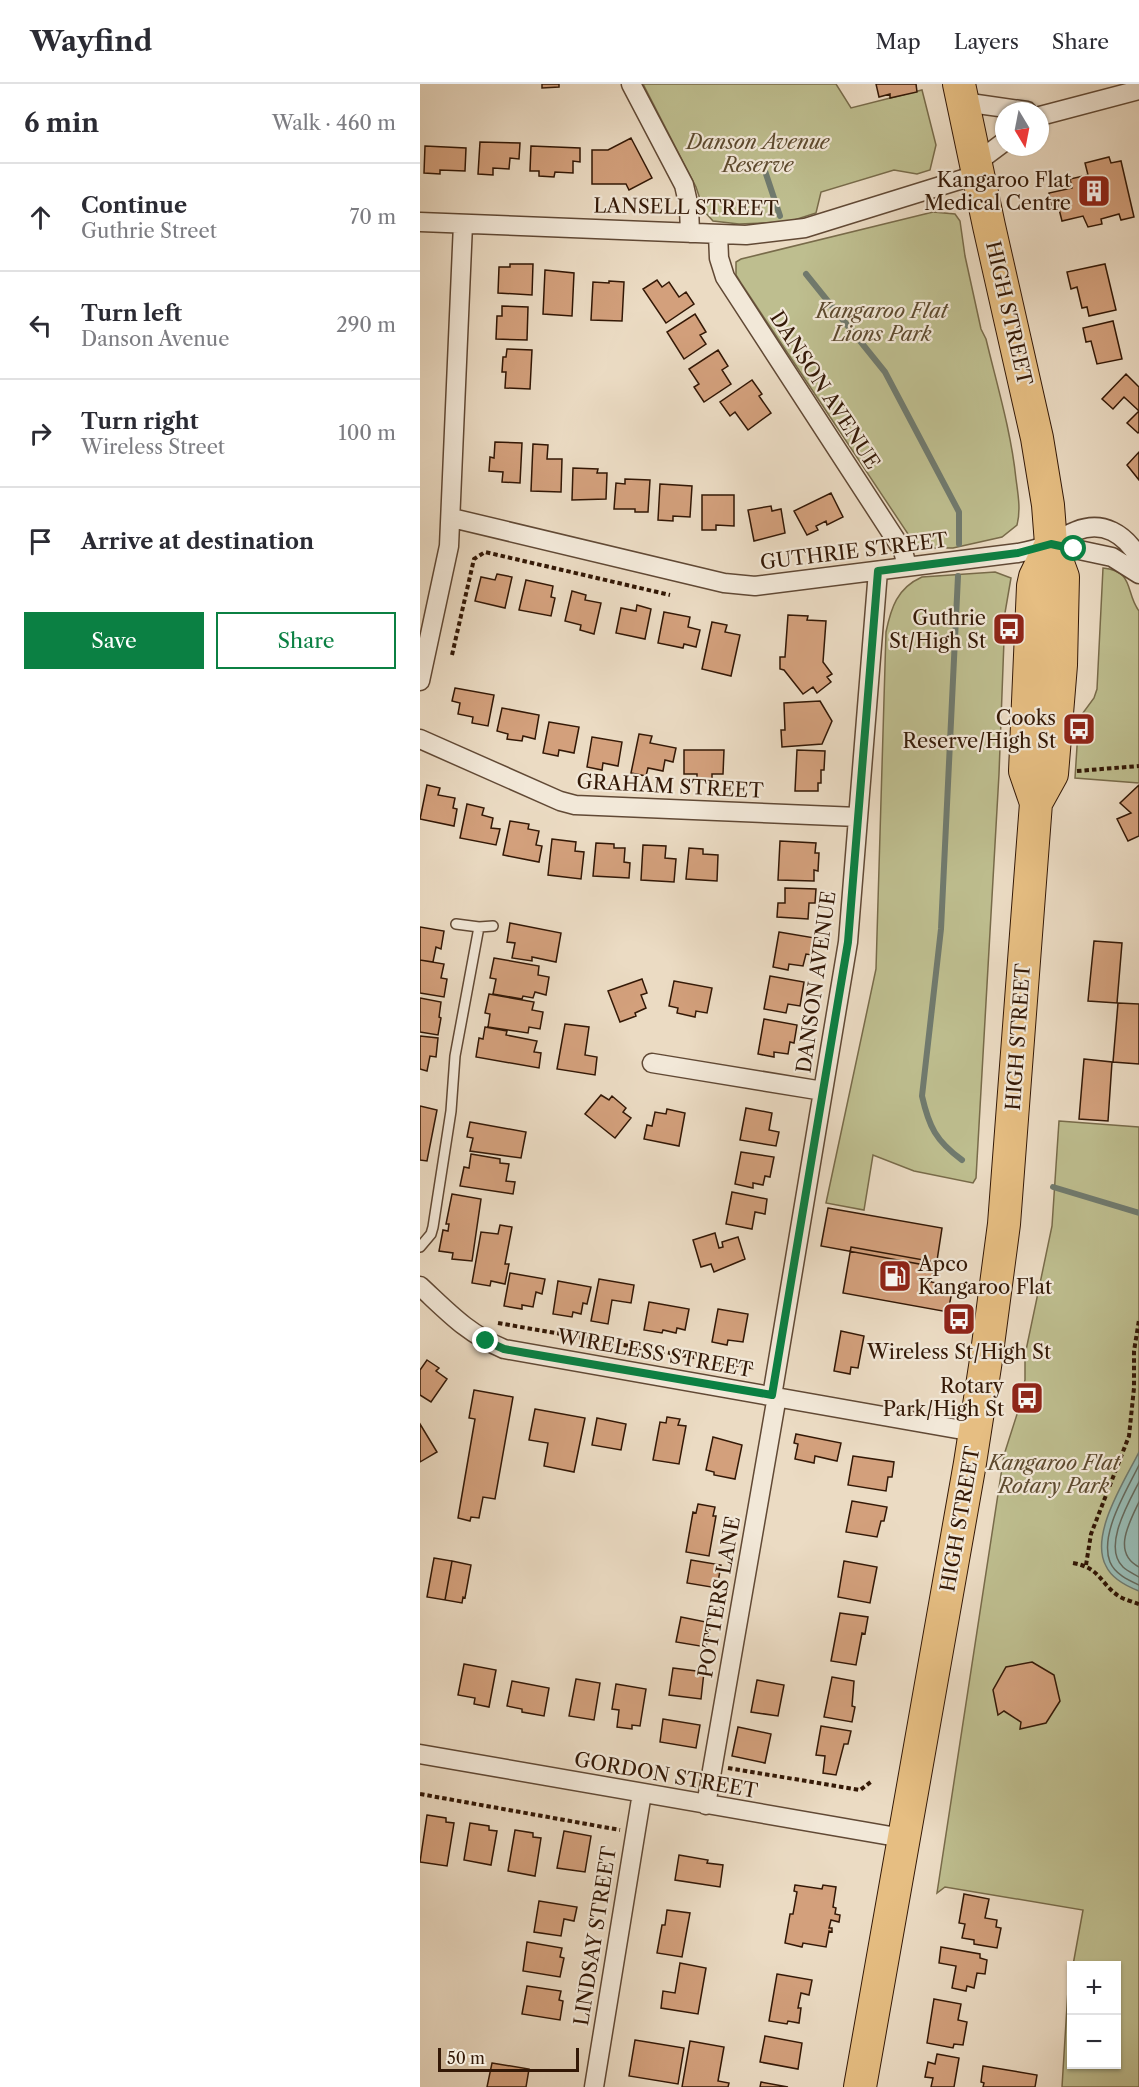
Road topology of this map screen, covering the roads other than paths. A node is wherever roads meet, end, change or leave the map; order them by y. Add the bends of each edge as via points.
1 (631, 84) edge
2 (1139, 90) edge
3 (961, 93) edge
4 (996, 102) edge
5 (1049, 110) edge
6 (995, 151) edge
7 (978, 169) junction
8 (420, 222) edge
9 (463, 224) junction
10 (690, 233) junction
11 (718, 234) junction
12 (452, 518) junction
13 (1051, 544) junction
14 (1139, 558) edge
15 (907, 566) junction
16 (878, 571) junction
17 (1139, 574) edge
18 (420, 681) edge
19 (420, 739) edge
20 (858, 817) junction
21 (456, 924) dead end
22 (479, 927) junction
23 (493, 927) dead end
24 (652, 1063) dead end
25 (823, 1091) junction
26 (420, 1247) edge
27 (420, 1286) edge
28 (775, 1396) junction
29 (974, 1432) junction
30 (420, 1754) edge
31 (642, 1793) junction
32 (706, 1805) junction
33 (904, 1841) junction
34 (594, 2087) edge
35 (860, 2087) edge

1 - 10 street via 684,185
2 - 5 street
3 - 4 street
3 - 7 highway, HIGH STREET
6 - 7 street, LANSELL STREET
7 - 11 street, LANSELL STREET via 805,228 768,234
7 - 13 highway, HIGH STREET via 1037,438
8 - 9 street, LANSELL STREET
9 - 10 street, LANSELL STREET
9 - 12 street
10 - 11 street, LANSELL STREET
11 - 15 street, DANSON AVENUE via 719,260 725,277 900,545
12 - 16 street, GUTHRIE STREET via 738,585 775,585
12 - 18 street
13 - 14 street via 1077,530 1107,528 1123,537
13 - 15 street, GUTHRIE STREET via 1018,553
13 - 17 street via 1112,557
13 - 29 highway, HIGH STREET via 1033,586 1025,771 1036,803 1004,1224
15 - 16 street, GUTHRIE STREET
16 - 20 street, DANSON AVENUE
19 - 20 street, GRAHAM STREET via 575,805
20 - 25 street, DANSON AVENUE via 848,942
21 - 22 lane
22 - 23 lane
22 - 26 lane via 455,1056 451,1112 433,1227
24 - 25 street
25 - 28 street, DANSON AVENUE
27 - 28 street, WIRELESS STREET via 469,1331 504,1349
28 - 29 street, WIRELESS STREET
28 - 32 street, POTTERS LANE
29 - 33 highway, HIGH STREET
30 - 31 street, GORDON STREET
31 - 32 street, GORDON STREET
31 - 34 street, LINDSAY STREET
32 - 33 street, GORDON STREET
33 - 35 highway, HIGH STREET

